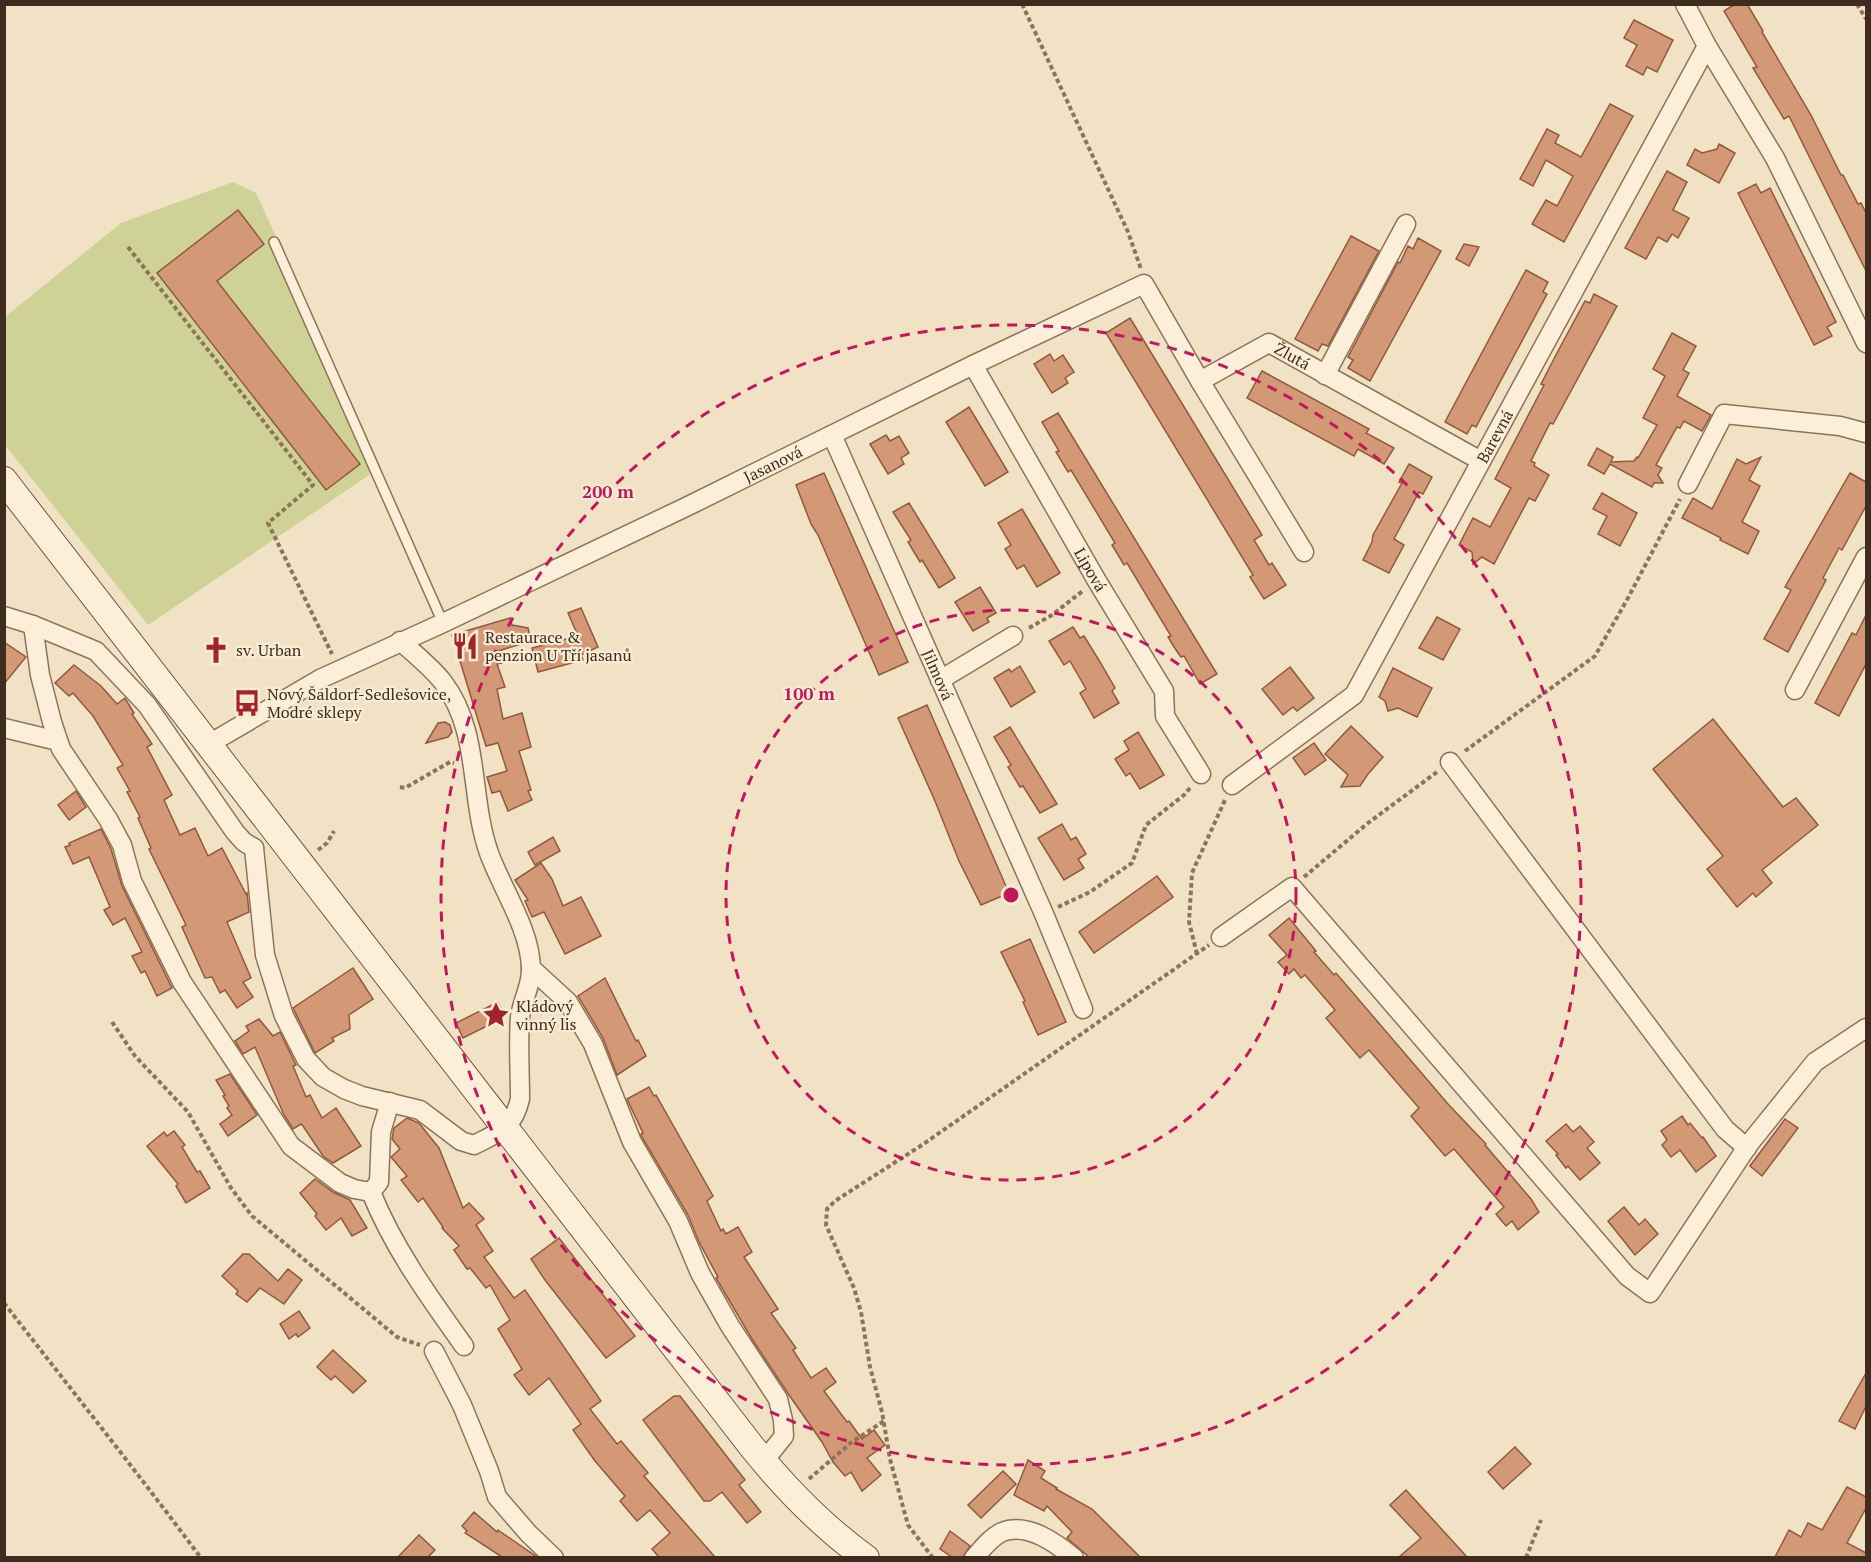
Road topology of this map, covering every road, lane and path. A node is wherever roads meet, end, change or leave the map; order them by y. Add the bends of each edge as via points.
1 (1022, 4) edge
2 (1685, 4) edge
3 (1857, 4) edge
4 (1866, 19) edge
5 (1707, 46) junction
6 (1406, 224) dead end
7 (274, 242) dead end
8 (128, 247) dead end
9 (1144, 284) junction
10 (1866, 343) edge
11 (973, 365) junction
12 (1325, 375) junction
13 (1200, 381) junction
14 (1866, 433) edge
15 (832, 435) junction
16 (1481, 461) junction
17 (4, 480) edge
18 (1688, 484) joint
19 (1304, 552) dead end
20 (1866, 557) edge
21 (1097, 581) junction
22 (4, 616) edge
23 (443, 623) junction
24 (33, 625) junction
25 (1013, 636) joint
26 (400, 641) junction
27 (332, 654) dead end
28 (940, 680) junction
29 (1795, 690) dead end
30 (4, 728) edge
31 (58, 741) junction
32 (209, 744) junction
33 (1450, 762) junction
34 (474, 771) junction
35 (1201, 774) joint
36 (1232, 785) joint
37 (400, 787) dead end
38 (334, 831) dead end
39 (280, 836) junction
40 (254, 848) junction
41 (318, 850) dead end
42 (1292, 887) junction
43 (1044, 914) junction
44 (1221, 937) joint
45 (1197, 954) junction
46 (531, 968) junction
47 (1083, 1009) dead end
48 (112, 1022) dead end
49 (1866, 1028) edge
50 (390, 1102) junction
51 (506, 1128) junction
52 (1747, 1148) junction
53 (370, 1192) junction
54 (4, 1304) edge
55 (464, 1346) dead end
56 (434, 1351) joint
57 (884, 1421) junction
58 (764, 1461) junction
59 (792, 1492) junction
60 (1541, 1520) dead end
61 (201, 1557) edge
62 (554, 1557) edge
63 (866, 1557) edge
64 (933, 1557) edge
65 (974, 1557) edge
66 (1074, 1557) edge
67 (1526, 1557) edge

1 - 9 path via 1128,232
2 - 5 street
3 - 4 path
5 - 10 street via 1775,158
5 - 16 street, Barevná
6 - 12 street
7 - 23 lane
8 - 27 path via 313,485 268,523
9 - 11 street, Jasanová
9 - 13 street
11 - 15 street, Jasanová
11 - 21 street, Lipová
12 - 13 street, Žlutá via 1269,343
12 - 16 street, Žlutá
13 - 19 street
14 - 18 street via 1840,426 1724,414
15 - 23 street, Jasanová
15 - 28 street, Jilmová
16 - 36 street, Barevná via 1354,695
17 - 32 main road
18 - 33 path via 1595,656
20 - 29 street
21 - 25 path via 1053,615
21 - 35 street, Lipová via 1164,691 1165,716
22 - 24 street
23 - 26 street, Jasanová
24 - 31 street via 40,675
24 - 40 street via 96,651 147,705 235,832
25 - 28 street
26 - 32 street, Jasanová via 303,688
26 - 34 street via 435,673 449,692 466,729
28 - 43 street, Jilmová
30 - 31 street
31 - 53 street via 122,845 132,881 182,982 291,1146 340,1183
32 - 39 main road
33 - 42 path via 1368,823
33 - 52 street via 1725,1129
34 - 37 path via 450,762 405,788
34 - 46 street via 484,837 527,943
35 - 43 path via 1184,795 1146,825 1131,863 1090,892
36 - 45 path via 1192,873 1189,922
38 - 41 path
39 - 40 street
39 - 51 main road
40 - 50 street via 265,955 284,1016 306,1059 323,1077 344,1089
42 - 44 street
42 - 52 street via 1627,1276 1650,1293
43 - 47 street, Jilmová
44 - 45 path
45 - 57 path via 827,1209 826,1225 861,1312
46 - 51 street via 520,1018 520,1099
46 - 58 street via 568,1002 593,1044 632,1142 678,1221 700,1273 778,1399 784,1436
48 - 56 path via 135,1056 188,1112 231,1188 252,1216 397,1337
49 - 52 street via 1815,1062
50 - 51 street via 420,1110 461,1141 474,1145
50 - 53 street via 381,1132 379,1182
51 - 58 main road
53 - 55 street via 387,1228
54 - 61 path
56 - 62 street via 462,1405 497,1497
57 - 59 path
57 - 64 path via 908,1525
58 - 59 main road
59 - 63 main road via 817,1518
60 - 67 path
65 - 66 street via 989,1541 1016,1529 1040,1535

